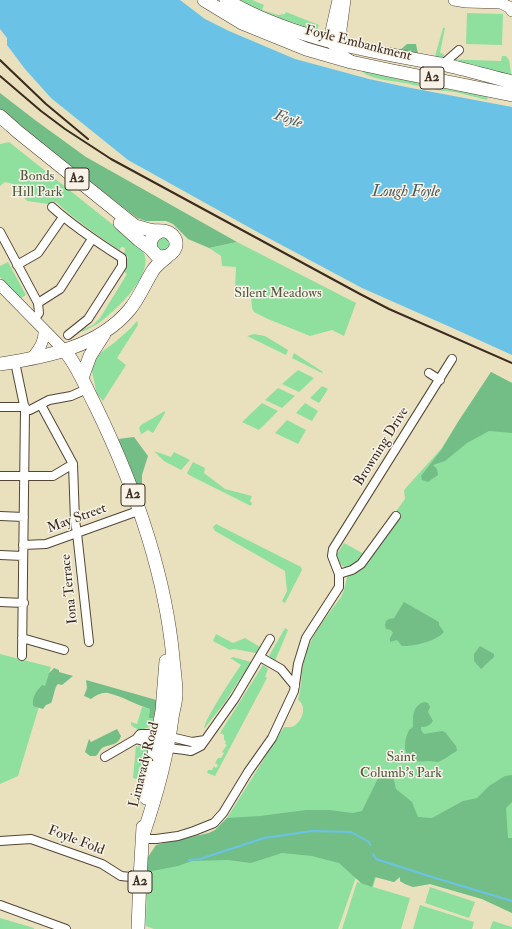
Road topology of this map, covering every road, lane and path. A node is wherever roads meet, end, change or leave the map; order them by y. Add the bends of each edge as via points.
1 (204, 0) edge
2 (226, 0) edge
3 (338, 0) edge
4 (346, 0) edge
5 (454, 0) edge
6 (512, 11) edge
7 (336, 42) junction
8 (459, 50) dead end
9 (351, 62) junction
10 (442, 65) junction
11 (512, 82) edge
12 (512, 95) edge
13 (0, 116) edge
14 (0, 126) edge
15 (52, 207) dead end
16 (63, 217) junction
17 (0, 232) edge
18 (159, 232) junction
19 (92, 239) junction
20 (151, 250) junction
21 (167, 257) junction
22 (17, 264) junction
23 (153, 271) junction
24 (0, 285) edge
25 (38, 303) junction
26 (34, 320) junction
27 (44, 330) junction
28 (106, 331) junction
29 (68, 335) dead end
30 (64, 350) junction
31 (33, 358) junction
32 (452, 359) dead end
33 (15, 362) junction
34 (0, 364) edge
35 (429, 373) dead end
36 (440, 380) junction
37 (84, 384) junction
38 (41, 405) junction
39 (0, 407) edge
40 (25, 409) junction
41 (73, 464) junction
42 (0, 476) edge
43 (25, 476) junction
44 (138, 510) junction
45 (0, 516) edge
46 (396, 516) dead end
47 (24, 517) junction
48 (77, 533) junction
49 (23, 545) junction
50 (0, 555) edge
51 (23, 556) junction
52 (339, 574) junction
53 (0, 602) edge
54 (24, 603) junction
55 (166, 607) junction
56 (22, 638) junction
57 (270, 639) dead end
58 (89, 642) dead end
59 (64, 650) dead end
60 (22, 656) dead end
61 (260, 657) junction
62 (295, 686) junction
63 (163, 741) junction
64 (104, 757) dead end
65 (143, 837) junction
66 (0, 841) edge
67 (140, 878) junction
68 (0, 905) edge
69 (66, 929) edge
70 (138, 929) edge

1 - 9 highway, Foyle Embankment / A2 via 242,23 306,49
2 - 7 highway, Foyle Embankment / A2 via 263,19 297,32
3 - 7 main road
4 - 7 main road via 341,30
5 - 6 main road via 501,3 509,6
7 - 9 main road via 342,55
7 - 10 highway, Foyle Embankment / A2
8 - 10 street
9 - 12 highway, Foyle Embankment / A2
10 - 11 highway, Foyle Embankment / A2
13 - 18 highway, A2 via 135,226
14 - 20 highway, A2
15 - 16 street
16 - 19 street
16 - 22 street via 38,253
17 - 22 street
18 - 20 highway via 151,239
18 - 21 highway, A2 via 168,232 175,239 175,249
19 - 25 street via 60,289
19 - 29 street via 122,258 122,266 88,319
20 - 21 highway, A2 via 157,256
20 - 23 highway
21 - 23 highway, A2
22 - 25 street
23 - 28 highway, A2 via 136,302
24 - 26 main road
25 - 26 street via 39,313
26 - 27 main road
27 - 30 main road
27 - 31 main road via 41,347
28 - 30 highway, A2 via 83,344
28 - 37 highway via 90,356
30 - 31 highway
30 - 37 highway, A2 via 75,363
31 - 33 highway
32 - 36 street, Browning Drive
33 - 34 highway
33 - 40 street
35 - 36 street
36 - 52 street, Browning Drive via 334,549 332,556
37 - 38 street via 71,396 49,400
37 - 44 highway, Limavady Road / A2 via 115,449
38 - 40 street
38 - 41 street
39 - 40 street
40 - 43 street
41 - 43 street via 53,476
41 - 48 street, Iona Terrace via 74,522
42 - 43 street
43 - 47 street
44 - 48 street, May Street
44 - 55 highway, Limavady Road / A2
45 - 47 street
46 - 52 street via 361,564
47 - 49 street
48 - 49 street, May Street via 46,544
48 - 58 street, Iona Terrace
49 - 51 street
50 - 51 street
51 - 54 street
52 - 62 street via 339,587 306,638
53 - 54 street
54 - 56 street
55 - 63 highway, Limavady Road / A2
55 - 63 highway, Limavady Road / A2 via 176,694
56 - 59 street
56 - 60 street
57 - 61 street
61 - 62 street via 281,669
61 - 63 street via 205,740
62 - 65 street via 272,738 214,823 178,836 156,839
63 - 64 street via 136,739
63 - 65 highway, Limavady Road / A2 via 152,806
63 - 65 highway, Limavady Road / A2 via 146,802
65 - 67 highway, Limavady Road / A2
66 - 67 street, Foyle Fold via 31,839 102,864 121,876
67 - 70 highway, Limavady Road / A2
68 - 69 street

